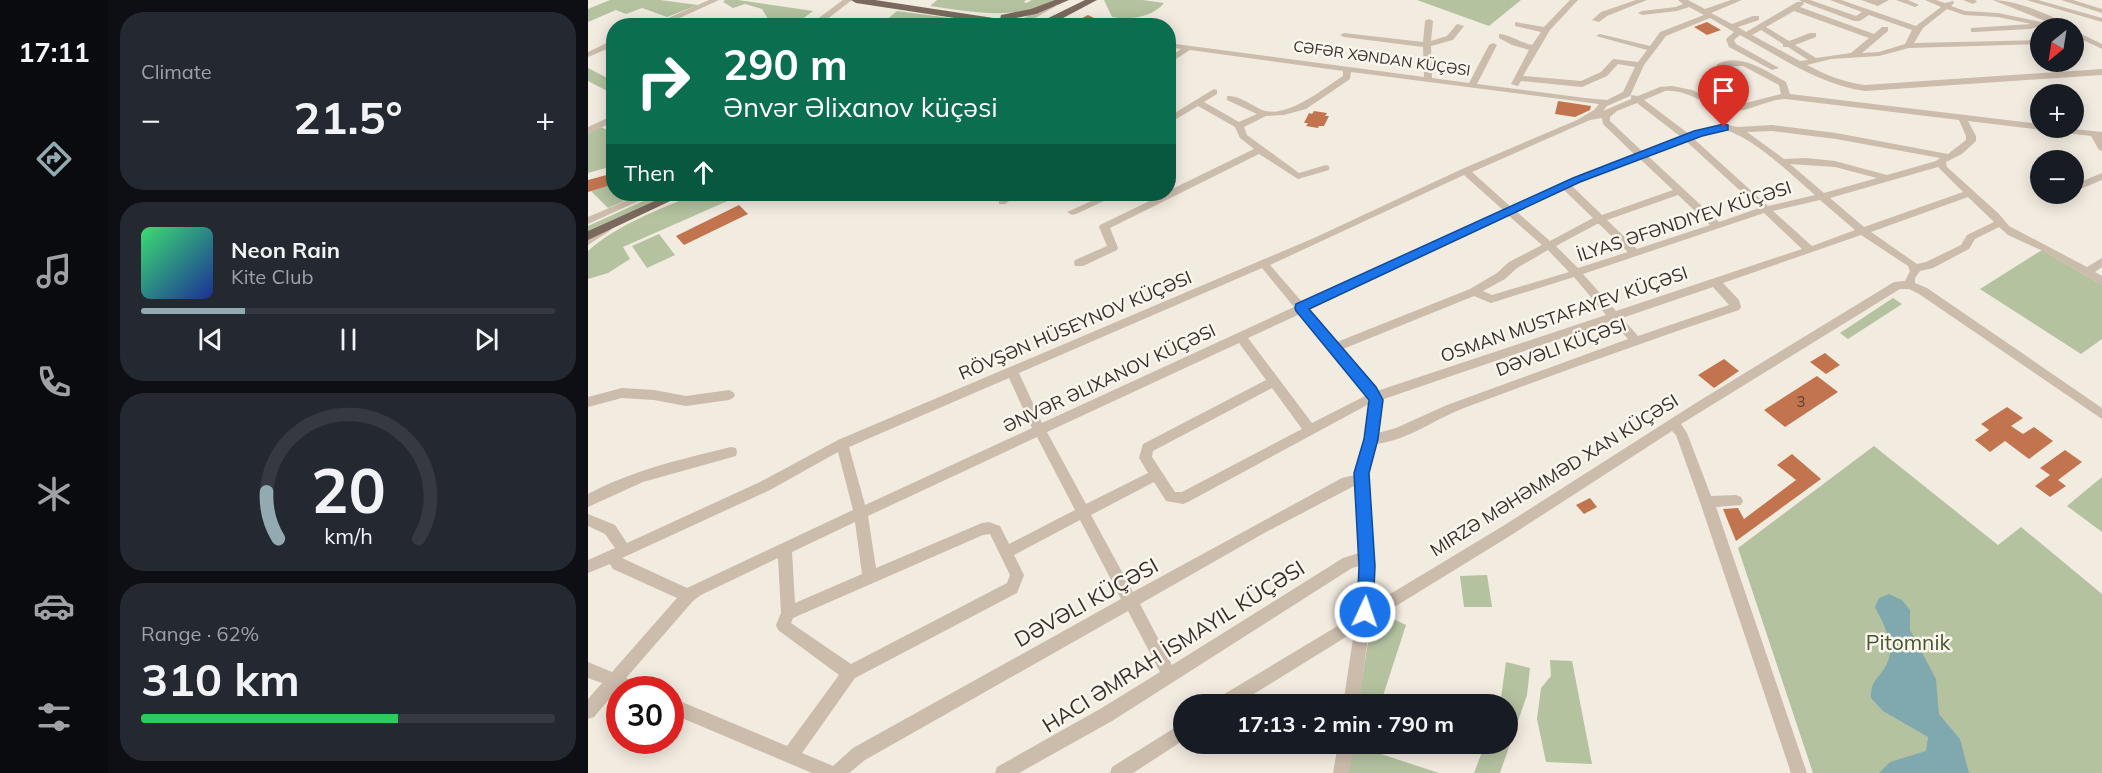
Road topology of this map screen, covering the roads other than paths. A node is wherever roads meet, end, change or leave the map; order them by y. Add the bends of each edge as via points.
1 (715, 0) edge
2 (848, 0) edge
3 (856, 0) edge
4 (1092, 0) edge
5 (1574, 0) edge
6 (1643, 0) edge
7 (1668, 0) edge
8 (1718, 0) edge
9 (1738, 0) edge
10 (1804, 0) edge
11 (1834, 0) edge
12 (1864, 0) edge
13 (1885, 0) edge
14 (1900, 0) edge
15 (1929, 0) edge
16 (1997, 0) edge
17 (2030, 0) edge
18 (2065, 0) edge
19 (1060, 2) edge
20 (1950, 3) edge
21 (1916, 5) dead end
22 (1694, 8) edge
23 (1794, 8) junction
24 (2102, 11) edge
25 (1868, 12) junction
26 (1642, 13) dead end
27 (1964, 13) junction
28 (973, 17) junction
29 (673, 18) edge
30 (823, 18) edge
31 (978, 18) edge
32 (1036, 18) edge
33 (1055, 18) edge
34 (1756, 18) dead end
35 (2047, 18) edge
36 (1596, 20) dead end
37 (2102, 20) edge
38 (1429, 21) dead end
39 (2030, 22) edge
40 (1518, 24) dead end
41 (1460, 26) dead end
42 (1761, 27) junction
43 (2030, 27) edge
44 (1917, 28) junction
45 (1885, 29) dead end
46 (1545, 30) junction
47 (1974, 30) junction
48 (1740, 31) junction
49 (1344, 35) dead end
50 (1813, 35) dead end
51 (1502, 36) dead end
52 (1600, 36) dead end
53 (1875, 37) junction
54 (2086, 40) edge
55 (1981, 42) junction
56 (2030, 42) edge
57 (1789, 44) junction
58 (1425, 45) junction
59 (1493, 45) dead end
60 (1176, 46) edge
61 (1909, 46) junction
62 (606, 47) edge
63 (2102, 47) edge
64 (1188, 48) junction
65 (1533, 48) junction
66 (1652, 49) junction
67 (1773, 50) junction
68 (588, 55) edge
69 (1176, 56) edge
70 (1853, 56) junction
71 (1814, 60) junction
72 (1799, 64) junction
73 (1640, 65) junction
74 (1720, 65) dead end
75 (1774, 68) dead end
76 (1347, 69) junction
77 (2102, 72) edge
78 (1518, 78) junction
79 (1428, 79) junction
80 (1472, 85) junction
81 (1877, 87) junction
82 (1512, 91) junction
83 (1214, 92) dead end
84 (1628, 92) junction
85 (1786, 96) junction
86 (1230, 98) dead end
87 (1638, 99) junction
88 (1199, 103) junction
89 (1604, 105) junction
90 (1888, 108) junction
91 (1613, 111) junction
92 (1264, 114) junction
93 (1176, 116) edge
94 (1962, 117) junction
95 (606, 122) edge
96 (1580, 122) junction
97 (1239, 126) junction
98 (2030, 126) edge
99 (588, 130) edge
100 (1738, 130) junction
101 (2098, 134) edge
102 (1688, 138) junction
103 (2102, 148) edge
104 (1260, 150) junction
105 (1641, 156) junction
106 (1945, 160) junction
107 (1782, 162) junction
108 (1326, 168) dead end
109 (1465, 171) junction
110 (2102, 176) edge
111 (1886, 178) junction
112 (2084, 184) edge
113 (1565, 185) junction
114 (1176, 188) edge
115 (1680, 191) junction
116 (1969, 193) junction
117 (1821, 196) junction
118 (633, 201) edge
119 (663, 201) edge
120 (1098, 201) edge
121 (1150, 201) edge
122 (1767, 209) junction
123 (1511, 210) junction
124 (1072, 212) dead end
125 (1600, 219) junction
126 (588, 221) edge
127 (1999, 223) junction
128 (612, 224) junction
129 (1717, 226) junction
130 (1862, 231) junction
131 (588, 236) edge
132 (588, 242) edge
133 (1550, 246) junction
134 (1810, 250) junction
135 (1635, 253) junction
136 (2102, 262) edge
137 (1078, 263) dead end
138 (1263, 263) junction
139 (1915, 268) junction
140 (2087, 272) junction
141 (1576, 273) junction
142 (2102, 281) edge
143 (1714, 282) junction
144 (1910, 285) junction
145 (1474, 292) junction
146 (1301, 308) junction
147 (1612, 316) junction
148 (1240, 336) junction
149 (1635, 340) junction
150 (1335, 347) junction
151 (1012, 372) junction
152 (1274, 382) junction
153 (729, 394) dead end
154 (1375, 397) junction
155 (588, 402) edge
156 (2102, 414) edge
157 (1673, 423) junction
158 (1309, 429) junction
159 (1040, 431) junction
160 (1371, 439) junction
161 (842, 444) junction
162 (731, 452) dead end
163 (1156, 475) junction
164 (1361, 479) junction
165 (588, 501) edge
166 (1736, 501) dead end
167 (1707, 502) junction
168 (1083, 512) junction
169 (861, 514) junction
170 (588, 520) edge
171 (785, 550) junction
172 (617, 552) junction
173 (1006, 552) junction
174 (1366, 557) junction
175 (588, 567) edge
176 (870, 577) junction
177 (688, 596) junction
178 (1130, 601) junction
179 (791, 611) junction
180 (1364, 616) junction
181 (588, 670) edge
182 (850, 673) junction
183 (1170, 674) junction
184 (618, 676) edge
185 (606, 678) edge
186 (606, 690) edge
187 (1242, 694) edge
188 (1353, 694) edge
189 (588, 711) edge
190 (684, 711) edge
191 (1173, 737) edge
192 (1344, 754) edge
193 (791, 755) junction
194 (1122, 772) edge
195 (831, 773) edge
196 (837, 773) edge
197 (1003, 773) edge
198 (1341, 773) edge
199 (1799, 773) edge

1 - 29 street
2 - 30 street
3 - 28 main road
4 - 33 main road
5 - 46 street
6 - 36 street
7 - 22 street
8 - 22 street
9 - 22 street
10 - 23 street
10 - 25 street via 1857,19
11 - 25 street
12 - 13 street via 1878,4
14 - 21 street
15 - 20 street
16 - 35 street
17 - 37 street
18 - 24 street
19 - 28 main road via 1013,15
19 - 32 street
20 - 27 street
20 - 44 street
22 - 26 street
22 - 48 street
22 - 66 street via 1666,31
23 - 42 street
23 - 53 street
25 - 44 street
27 - 39 street
27 - 47 street
28 - 31 main road
34 - 48 street
38 - 58 street
40 - 46 street
41 - 58 street via 1450,38
42 - 48 street
42 - 57 street
43 - 47 street
44 - 61 street
45 - 53 street
46 - 65 street
47 - 55 street
48 - 67 street
48 - 75 street via 1730,39 1732,45
49 - 58 street
50 - 57 street
51 - 65 street
52 - 66 street
53 - 70 street
54 - 63 street
55 - 56 street
55 - 61 street
57 - 67 street
57 - 71 street
58 - 79 street via 1431,62
59 - 80 street
60 - 64 street, CƏFƏR XƏNDAN KÜÇƏSI
61 - 70 street
62 - 68 street
64 - 69 street
64 - 76 street, CƏFƏR XƏNDAN KÜÇƏSI
65 - 78 street
66 - 73 street
67 - 72 street
70 - 71 street
71 - 72 street
72 - 81 street via 1845,85
73 - 78 street via 1616,61 1604,74 1579,84
73 - 84 street
74 - 85 street via 1744,63 1783,84
76 - 79 street, CƏFƏR XƏNDAN KÜÇƏSI
76 - 92 street via 1347,77 1303,106
77 - 81 street
78 - 82 street
79 - 80 street, CƏFƏR XƏNDAN KÜÇƏSI
80 - 82 street, CƏFƏR XƏNDAN KÜÇƏSI
81 - 90 street
82 - 89 street, CƏFƏR XƏNDAN KÜÇƏSI
83 - 88 street
84 - 87 street
84 - 89 street
85 - 87 street via 1731,108 1679,84
85 - 90 street
86 - 92 street
87 - 91 street
87 - 102 street
88 - 93 street
88 - 97 street
89 - 91 street
89 - 96 street
90 - 94 street
91 - 96 street
91 - 105 street via 1605,120
92 - 97 street
94 - 98 street
94 - 106 street via 1972,139
95 - 99 street
96 - 109 street, RÖVŞƏN HÜSEYNOV KÜÇƏSI
97 - 104 street via 1243,136
100 - 102 street, ƏNVƏR ƏLIXANOV KÜÇƏSI via 1719,128
100 - 106 street, ƏNVƏR ƏLIXANOV KÜÇƏSI via 1804,132 1926,151
100 - 107 street
101 - 103 street
102 - 105 street, ƏNVƏR ƏLIXANOV KÜÇƏSI
102 - 122 street
104 - 108 street via 1298,176
104 - 114 street
105 - 113 street, ƏNVƏR ƏLIXANOV KÜÇƏSI
105 - 115 street
106 - 111 street, İLYAS ƏFƏNDIYEV KÜÇƏSI
106 - 116 street via 1943,168
107 - 111 street via 1805,161
107 - 117 street
109 - 123 street
109 - 138 street, RÖVŞƏN HÜSEYNOV KÜÇƏSI
110 - 112 street
111 - 117 street, İLYAS ƏFƏNDIYEV KÜÇƏSI
113 - 123 street, ƏNVƏR ƏLIXANOV KÜÇƏSI
113 - 125 street
115 - 125 street
115 - 129 street
116 - 127 street
116 - 130 street, OSMAN MUSTAFAYEV KÜÇƏSI
117 - 122 street, İLYAS ƏFƏNDIYEV KÜÇƏSI
117 - 130 street
118 - 126 street
119 - 128 main road
120 - 124 street
121 - 137 street via 1104,227 1113,248
122 - 129 street, İLYAS ƏFƏNDIYEV KÜÇƏSI
122 - 134 street
123 - 133 street
123 - 146 street, ƏNVƏR ƏLIXANOV KÜÇƏSI
125 - 133 street
125 - 135 street
127 - 139 street via 1971,237 1954,254
127 - 140 street
128 - 131 main road
128 - 132 street
129 - 135 street, İLYAS ƏFƏNDIYEV KÜÇƏSI
130 - 134 street, OSMAN MUSTAFAYEV KÜÇƏSI
130 - 139 street
133 - 141 street
133 - 145 street
134 - 143 street, OSMAN MUSTAFAYEV KÜÇƏSI
135 - 141 street, İLYAS ƏFƏNDIYEV KÜÇƏSI
136 - 140 street
138 - 146 street
138 - 151 street, RÖVŞƏN HÜSEYNOV KÜÇƏSI
139 - 144 street
140 - 142 street
141 - 145 street, İLYAS ƏFƏNDIYEV KÜÇƏSI via 1491,299
141 - 147 street
143 - 147 street, OSMAN MUSTAFAYEV KÜÇƏSI
143 - 149 street, DƏVƏLI KÜÇƏSI via 1735,307
144 - 156 street
144 - 157 street, MIRZƏ MƏHƏMMƏD XAN KÜÇƏSI via 1888,291
145 - 150 street
146 - 148 street, ƏNVƏR ƏLIXANOV KÜÇƏSI
146 - 150 street
147 - 149 street
147 - 154 street, OSMAN MUSTAFAYEV KÜÇƏSI
148 - 152 street
148 - 159 street, ƏNVƏR ƏLIXANOV KÜÇƏSI
149 - 160 street, DƏVƏLI KÜÇƏSI via 1448,409 1385,437
150 - 154 street
151 - 159 street
151 - 161 street, RÖVŞƏN HÜSEYNOV KÜÇƏSI
152 - 158 street
152 - 163 street via 1148,448 1145,458
153 - 155 street via 686,401 622,393
154 - 158 street, OSMAN MUSTAFAYEV KÜÇƏSI
154 - 160 street
157 - 167 street via 1681,433
157 - 180 street, MIRZƏ MƏHƏMMƏD XAN KÜÇƏSI via 1508,530
158 - 163 street, OSMAN MUSTAFAYEV KÜÇƏSI via 1183,498 1171,497
159 - 168 street
159 - 169 street, ƏNVƏR ƏLIXANOV KÜÇƏSI
160 - 164 street
161 - 169 street
161 - 172 street, RÖVŞƏN HÜSEYNOV KÜÇƏSI via 765,486
162 - 165 street via 676,465 616,486
163 - 168 street
164 - 174 street
164 - 178 street, DƏVƏLI KÜÇƏSI via 1337,487
166 - 167 street
167 - 199 street
168 - 173 street
168 - 178 street
169 - 171 street, ƏNVƏR ƏLIXANOV KÜÇƏSI
169 - 176 street
170 - 172 street via 617,534
171 - 177 street, ƏNVƏR ƏLIXANOV KÜÇƏSI
171 - 179 street
172 - 175 street, RÖVŞƏN HÜSEYNOV KÜÇƏSI
172 - 177 street via 618,564
173 - 176 street via 994,530 982,529
173 - 182 street via 1017,575 1012,588
174 - 180 street
174 - 183 street via 1348,563
176 - 179 street
177 - 184 street, ƏNVƏR ƏLIXANOV KÜÇƏSI
178 - 183 street
178 - 196 street, DƏVƏLI KÜÇƏSI via 859,754
179 - 182 street via 783,625
180 - 187 street, MIRZƏ MƏHƏMMƏD XAN KÜÇƏSI
180 - 188 street
181 - 185 street
182 - 193 street
183 - 197 street
186 - 189 street, ƏNVƏR ƏLIXANOV KÜÇƏSI
190 - 193 street
191 - 194 street
192 - 198 street
193 - 195 street

